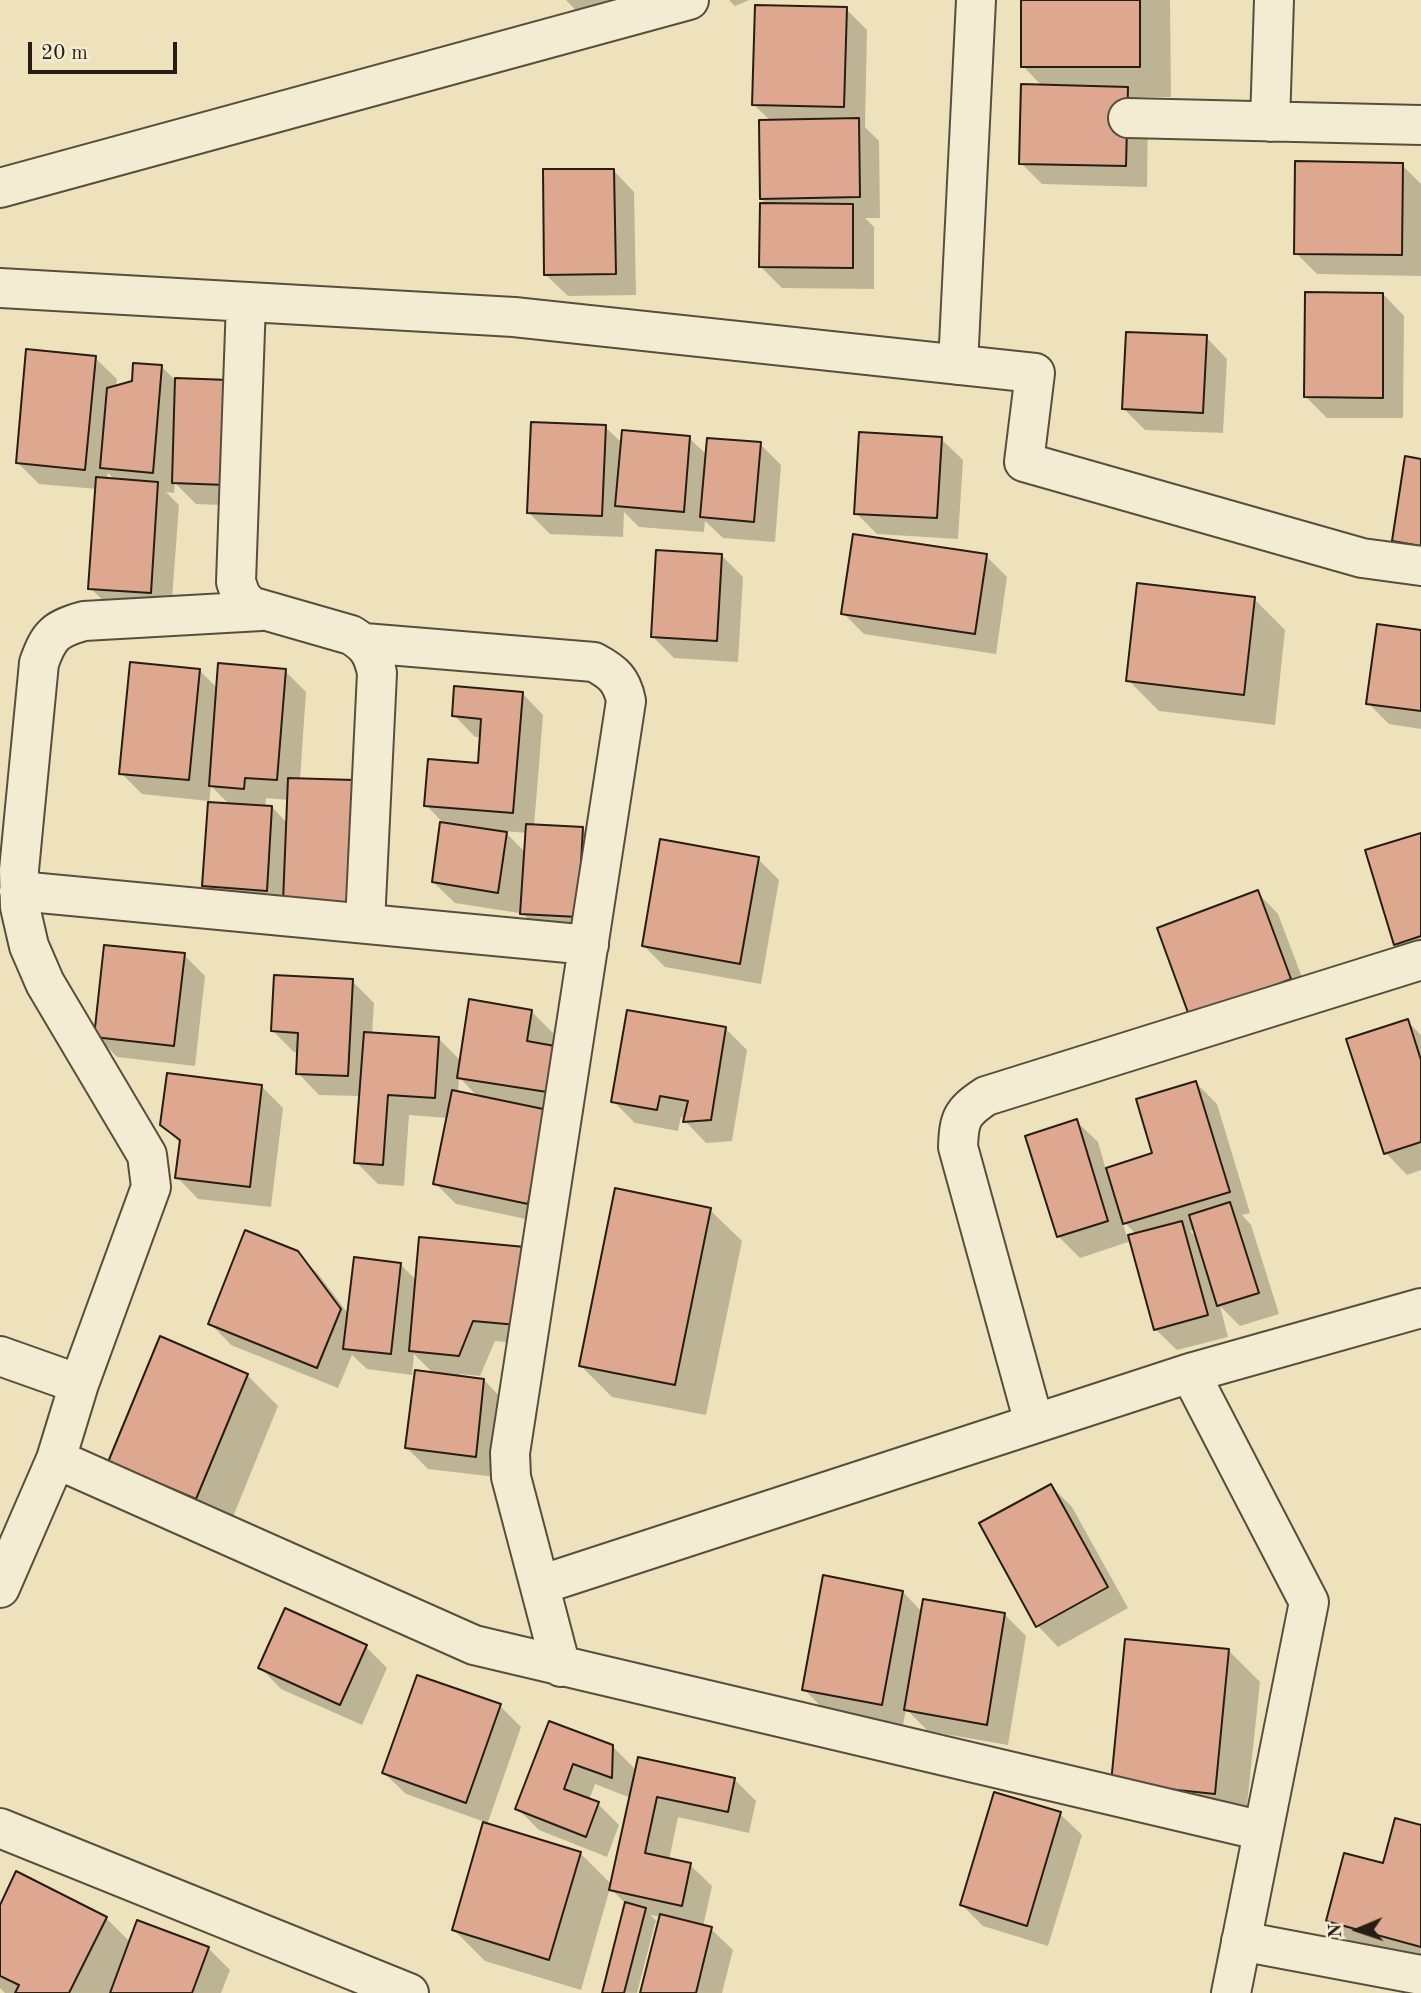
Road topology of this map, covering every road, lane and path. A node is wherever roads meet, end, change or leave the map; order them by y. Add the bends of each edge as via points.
1 (689, 0) edge
2 (976, 0) edge
3 (1274, 0) edge
4 (1128, 118) dead end
5 (1270, 122) junction
6 (1421, 125) edge
7 (0, 188) edge
8 (0, 288) edge
9 (246, 302) junction
10 (958, 365) junction
11 (1421, 566) edge
12 (261, 611) junction
13 (364, 643) junction
14 (13, 877) edge
15 (365, 923) junction
16 (589, 945) junction
17 (1421, 960) edge
18 (1421, 1308) edge
19 (0, 1356) edge
20 (1190, 1373) junction
21 (79, 1384) junction
22 (1034, 1423) junction
23 (56, 1459) junction
24 (540, 1585) junction
25 (0, 1588) edge
26 (561, 1667) junction
27 (0, 1828) edge
28 (1263, 1831) junction
29 (1241, 1941) junction
30 (1421, 1975) edge
31 (409, 1993) edge
32 (1231, 1993) edge

1 - 7 street
2 - 10 street
3 - 5 street
4 - 5 street
5 - 6 street
8 - 9 street
9 - 10 street via 514,317
9 - 12 street via 236,582 241,596
10 - 11 street via 1035,373 1024,463 1362,558
12 - 13 street via 351,635
12 - 14 street via 85,621 63,627 47,641 39,663
13 - 15 street via 377,673
13 - 16 street via 594,662 611,671 623,685 626,701
14 - 15 street
14 - 21 street via 29,946 45,983 151,1170 145,1206
15 - 16 street
16 - 24 street via 510,1453 511,1477
17 - 22 street via 986,1096 967,1109 958,1124 958,1147
18 - 20 street
19 - 21 street
20 - 22 street
20 - 28 street via 1309,1602
21 - 23 street
22 - 24 street
23 - 25 street
23 - 26 street via 474,1645
24 - 26 street
26 - 28 street
27 - 31 street
28 - 29 street
29 - 30 street
29 - 32 street

